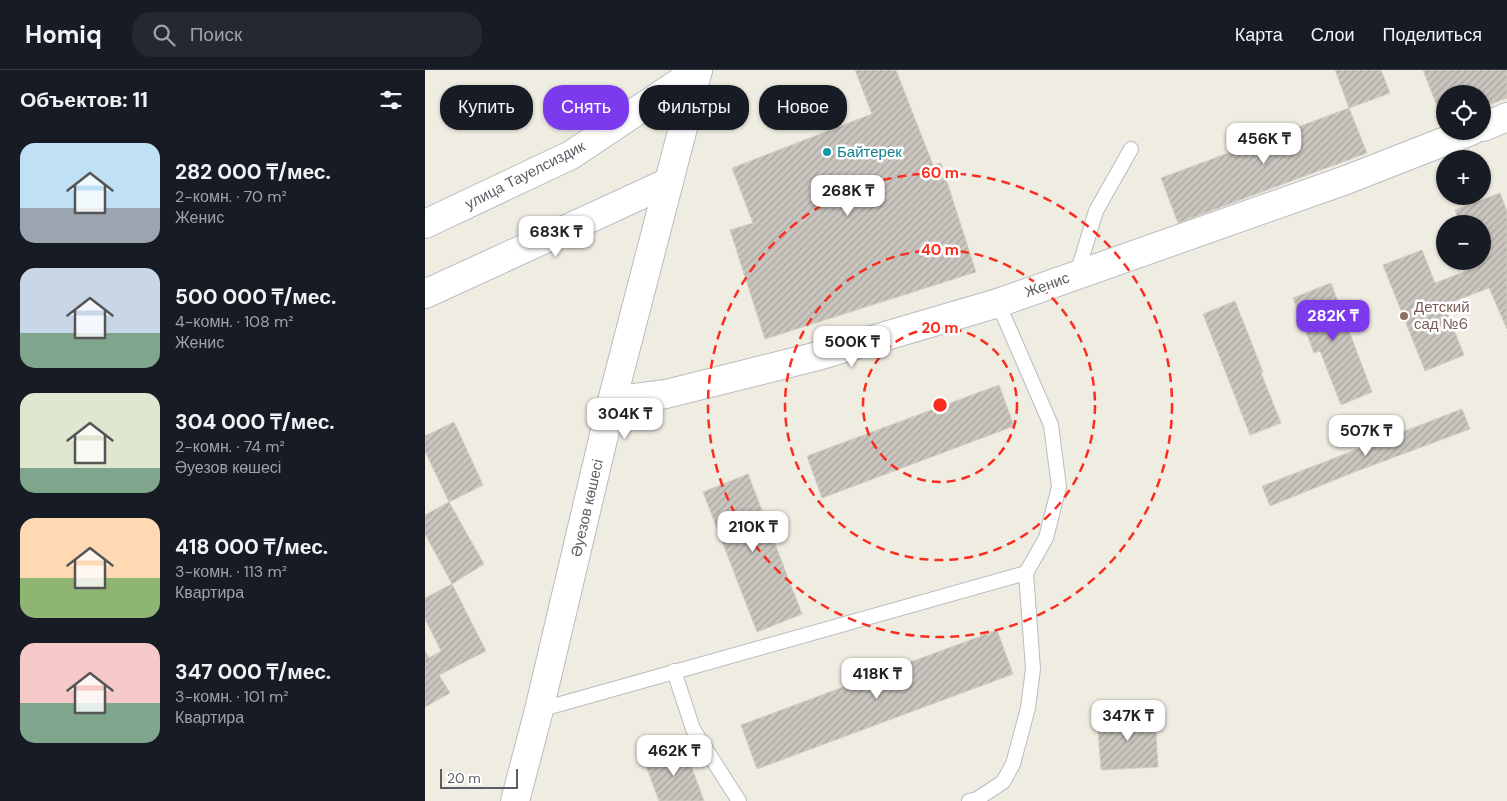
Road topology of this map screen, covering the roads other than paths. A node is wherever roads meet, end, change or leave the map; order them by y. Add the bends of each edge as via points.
1 (698, 70) edge
2 (1507, 117) edge
3 (1491, 124) edge
4 (1448, 140) edge
5 (1131, 149) dead end
6 (669, 182) junction
7 (425, 224) edge
8 (1077, 274) junction
9 (425, 294) edge
10 (998, 303) junction
11 (612, 401) junction
12 (1026, 572) junction
13 (674, 672) junction
14 (539, 710) junction
15 (515, 801) edge
16 (739, 801) edge
17 (969, 801) edge

1 - 6 street, Әуезов көшесі
1 - 7 street, улица Тауелсиздик via 571,155
2 - 3 street
4 - 8 street, Женис via 1347,180
5 - 8 lane via 1096,211
6 - 9 street
6 - 11 street, Әуезов көшесі
8 - 10 street, Женис
10 - 11 street, Женис via 795,362 666,394
10 - 12 lane via 1051,425 1059,487 1046,538
11 - 14 street, Әуезов көшесі
12 - 13 lane
12 - 17 lane via 1033,669 1028,708 1013,764 1003,782
13 - 14 lane
13 - 16 lane via 693,729
14 - 15 street, Әуезов көшесі

